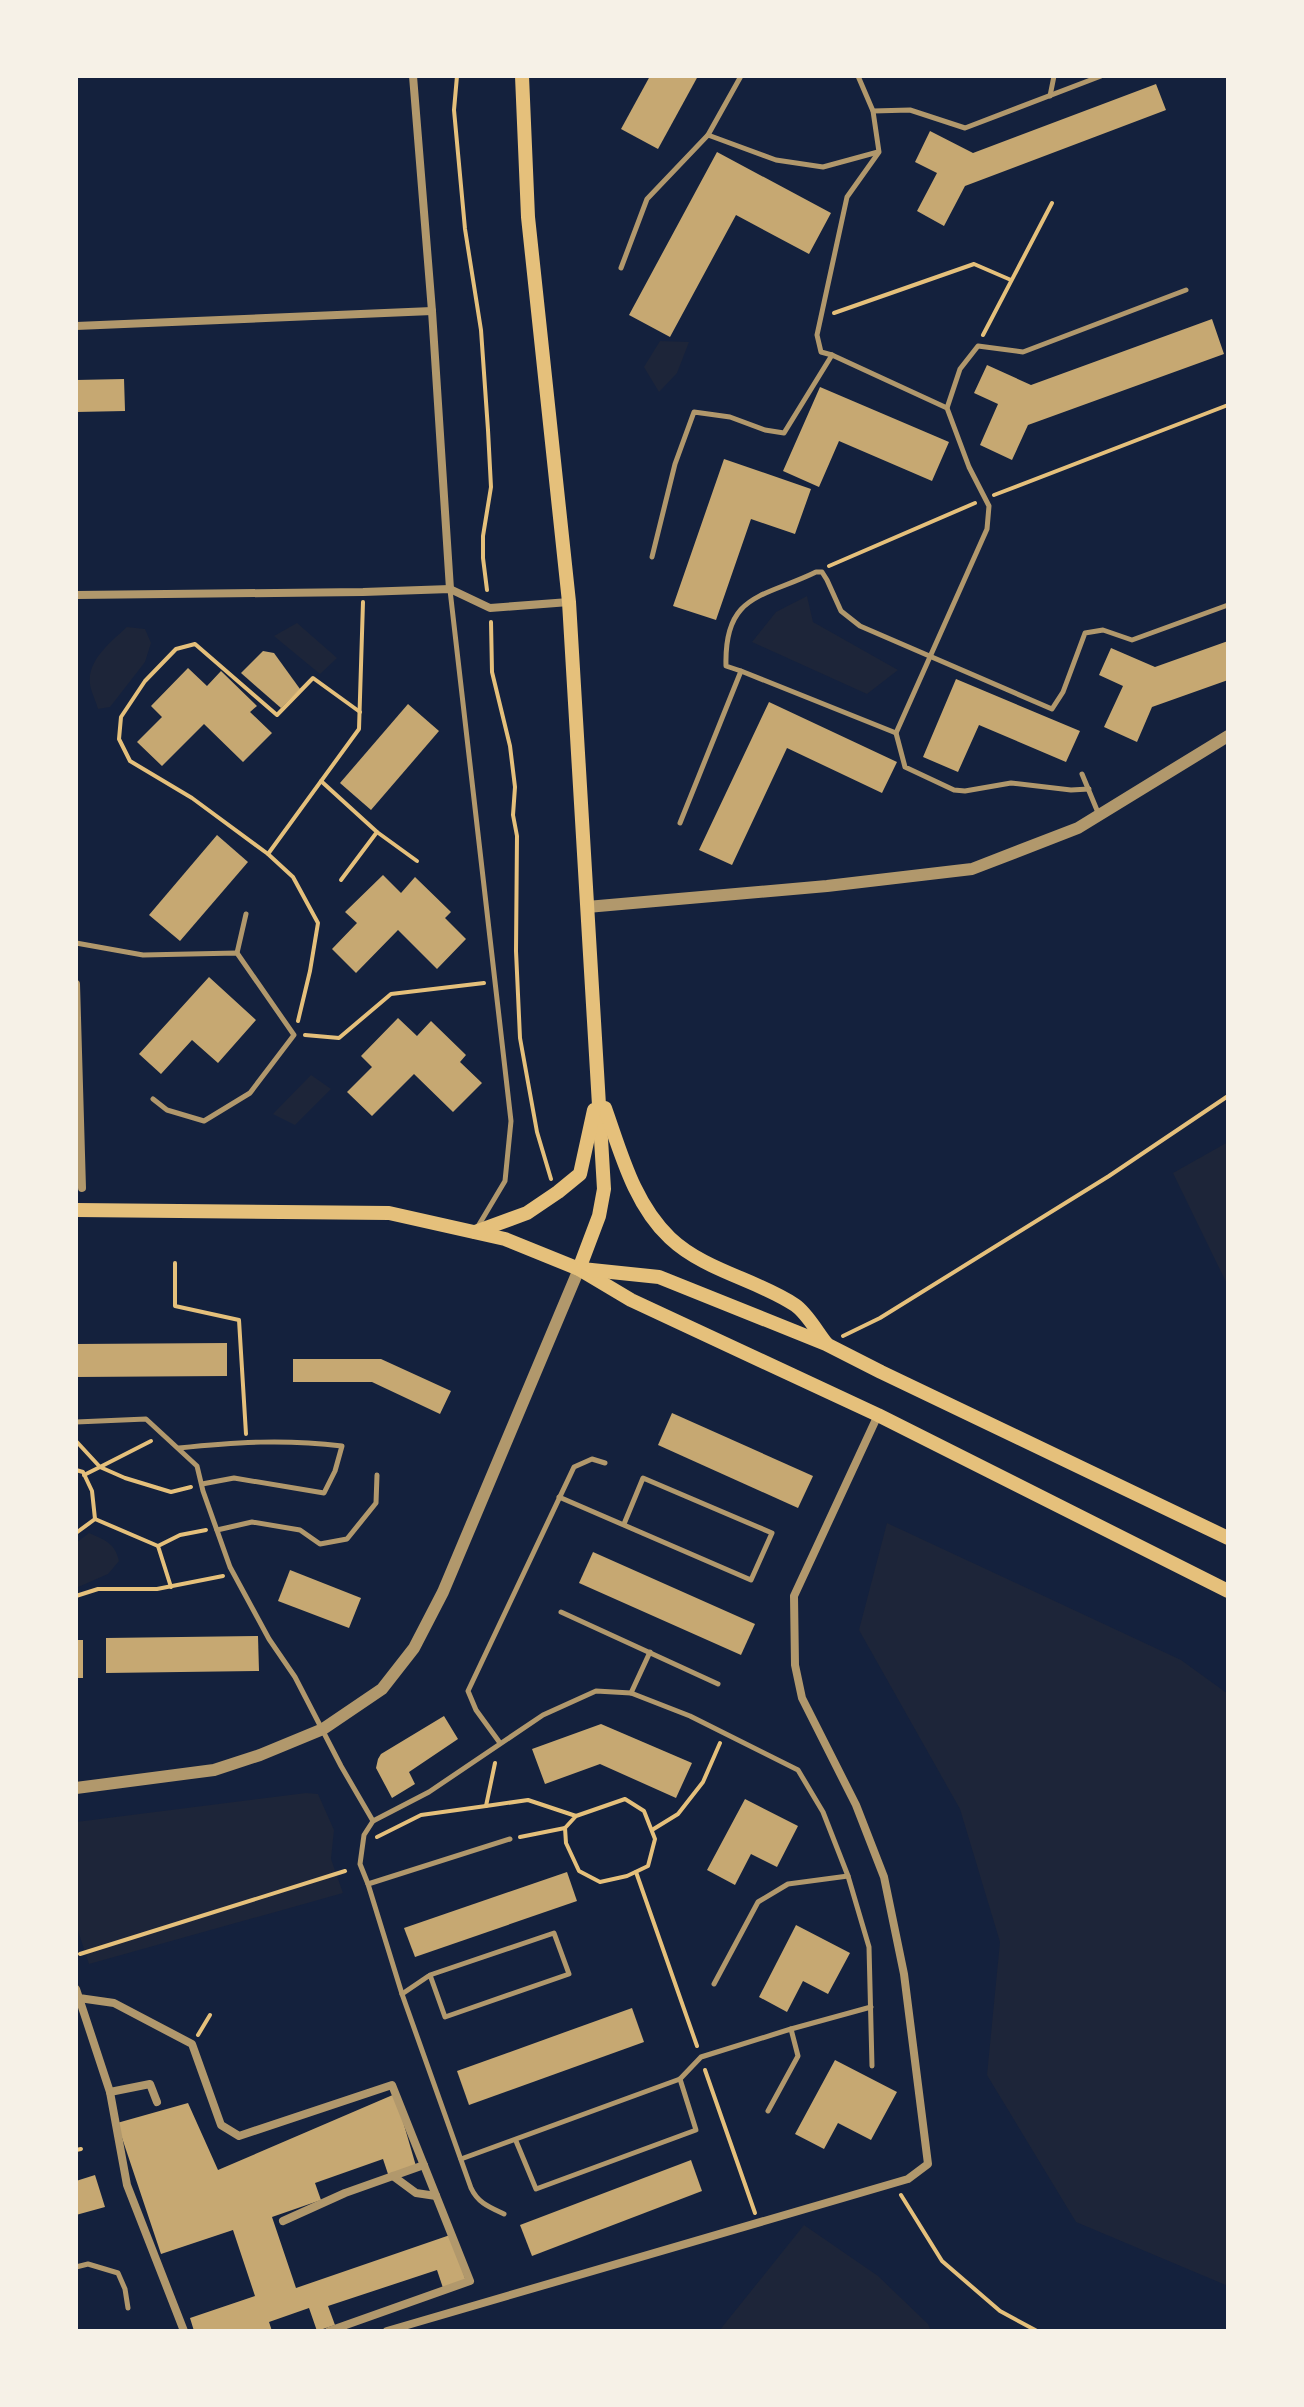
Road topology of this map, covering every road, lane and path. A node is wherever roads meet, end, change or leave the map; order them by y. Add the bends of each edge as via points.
1 (413, 76) edge
2 (457, 76) edge
3 (522, 76) edge
4 (741, 76) edge
5 (858, 76) edge
6 (1054, 76) edge
7 (1101, 76) edge
8 (1050, 97) junction
9 (873, 111) junction
10 (708, 135) junction
11 (879, 152) junction
12 (1052, 203) dead end
13 (621, 268) dead end
14 (1011, 280) junction
15 (1186, 290) dead end
16 (432, 311) junction
17 (820, 317) junction
18 (76, 326) edge
19 (974, 351) junction
20 (832, 355) junction
21 (1228, 405) edge
22 (947, 408) junction
23 (985, 499) junction
24 (652, 557) dead end
25 (816, 572) junction
26 (450, 589) junction
27 (487, 590) dead end
28 (363, 592) junction
29 (76, 595) edge
30 (569, 602) junction
31 (1228, 605) edge
32 (490, 608) junction
33 (929, 655) junction
34 (741, 671) junction
35 (360, 712) junction
36 (896, 733) junction
37 (1228, 736) edge
38 (1082, 774) dead end
39 (321, 781) junction
40 (1089, 789) junction
41 (1099, 816) junction
42 (680, 823) dead end
43 (377, 832) junction
44 (268, 854) junction
45 (417, 861) dead end
46 (341, 880) dead end
47 (587, 907) junction
48 (246, 914) dead end
49 (76, 943) edge
50 (237, 953) junction
51 (495, 982) junction
52 (76, 984) edge
53 (294, 1035) junction
54 (598, 1090) junction
55 (1228, 1096) edge
56 (153, 1099) dead end
57 (551, 1179) dead end
58 (82, 1188) dead end
59 (76, 1210) edge
60 (474, 1232) junction
61 (175, 1263) dead end
62 (579, 1269) junction
63 (826, 1344) junction
64 (878, 1415) junction
65 (76, 1422) edge
66 (163, 1435) junction
67 (76, 1441) edge
68 (246, 1441) junction
69 (178, 1448) junction
70 (605, 1463) dead end
71 (100, 1467) junction
72 (76, 1470) edge
73 (84, 1475) junction
74 (377, 1475) dead end
75 (202, 1484) junction
76 (559, 1497) junction
77 (95, 1519) junction
78 (624, 1524) junction
79 (217, 1530) junction
80 (76, 1533) edge
81 (1228, 1538) edge
82 (158, 1546) junction
83 (234, 1574) junction
84 (171, 1587) junction
85 (1228, 1591) edge
86 (76, 1596) edge
87 (561, 1612) dead end
88 (650, 1652) junction
89 (718, 1684) dead end
90 (631, 1693) junction
91 (323, 1729) junction
92 (724, 1733) junction
93 (500, 1743) junction
94 (76, 1788) edge
95 (486, 1806) junction
96 (576, 1816) junction
97 (373, 1821) junction
98 (565, 1828) junction
99 (652, 1830) junction
100 (375, 1838) dead end
101 (510, 1839) joint
102 (345, 1871) dead end
103 (636, 1872) junction
104 (848, 1876) junction
105 (368, 1884) junction
106 (80, 1954) dead end
107 (430, 1975) junction
108 (714, 1984) dead end
109 (78, 1993) edge
110 (402, 1994) junction
111 (871, 2007) junction
112 (210, 2015) dead end
113 (791, 2029) junction
114 (192, 2044) junction
115 (701, 2057) junction
116 (872, 2066) dead end
117 (680, 2079) junction
118 (110, 2092) junction
119 (157, 2102) dead end
120 (768, 2111) dead end
121 (516, 2141) junction
122 (461, 2159) junction
123 (424, 2165) junction
124 (393, 2176) junction
125 (894, 2183) junction
126 (436, 2196) junction
127 (504, 2214) dead end
128 (283, 2221) dead end
129 (758, 2223) junction
130 (76, 2267) edge
131 (128, 2308) dead end
132 (184, 2331) edge
133 (329, 2331) edge
134 (387, 2331) edge
135 (1037, 2331) edge

1 - 16 street
2 - 27 path via 454,110 488,430 491,487 483,536
3 - 30 main road via 528,217
4 - 10 lane
5 - 9 lane
6 - 8 lane
7 - 8 lane
8 - 9 lane via 965,128 910,110
9 - 11 lane
10 - 11 lane via 776,160 823,167
10 - 13 lane via 647,199
11 - 17 lane via 847,197
12 - 14 path
14 - 17 path via 974,264
14 - 19 path
15 - 19 lane via 1023,352 978,346
16 - 18 street
16 - 26 street
17 - 20 lane via 821,352
19 - 22 lane via 960,369
20 - 22 lane
20 - 24 lane via 784,433 694,412
21 - 23 path
22 - 23 lane
23 - 25 path
23 - 33 lane via 987,529
25 - 33 lane via 822,572 841,611 860,626
25 - 34 lane via 750,599 737,612 725,645 726,666
26 - 28 street
26 - 32 street
26 - 51 lane
28 - 29 street
28 - 35 path
30 - 32 street
30 - 47 main road
31 - 33 lane via 1132,640 1103,630 1085,633 1052,709
32 - 57 path via 492,672 515,787 520,1038
33 - 36 lane
34 - 36 lane
34 - 42 lane
35 - 39 path via 359,729
35 - 44 path via 313,678 277,715 195,644 176,649 121,717 119,739 130,761
36 - 40 lane via 905,767 954,790 1011,783
37 - 41 street
38 - 40 lane
39 - 43 path
39 - 44 path
40 - 41 lane
41 - 47 street via 972,869
43 - 45 path
43 - 46 path
44 - 53 path via 293,877 318,923
47 - 54 main road
48 - 50 lane
49 - 50 lane via 143,955
50 - 53 lane
51 - 53 path via 391,994 339,1038
51 - 60 lane via 511,1121 505,1181
52 - 58 street
53 - 56 lane via 250,1093 204,1121 167,1110
54 - 60 main road via 580,1174 527,1213
54 - 62 main road via 604,1189
54 - 63 main road via 634,1189 659,1227 700,1259 797,1306
55 - 63 path via 880,1318
59 - 60 main road via 389,1213
60 - 62 main road
61 - 68 path via 175,1306 239,1320
62 - 63 main road via 659,1277
62 - 64 main road via 631,1300
62 - 91 street via 443,1592 414,1648 382,1689
63 - 81 main road
64 - 85 main road
64 - 125 street via 794,1596 795,1665 802,1698 856,1805 884,1877 904,1974 928,2164
65 - 66 lane via 146,1419
66 - 69 lane
66 - 71 path
67 - 71 path
68 - 69 lane
68 - 75 lane via 342,1446 324,1493 234,1478
69 - 75 lane via 197,1466
70 - 76 lane via 592,1459 574,1467
71 - 73 path
71 - 75 path via 171,1492
72 - 73 path
73 - 77 path
74 - 79 lane via 376,1503 347,1539 320,1544 300,1530 252,1522
75 - 79 lane
76 - 78 lane
76 - 93 lane via 468,1691
77 - 80 path
77 - 82 path
78 - 78 lane via 751,1580 772,1533 643,1478
79 - 82 path via 180,1535
79 - 83 lane
82 - 84 path
83 - 84 path
83 - 91 lane
84 - 86 path via 98,1589
87 - 88 lane
88 - 89 lane
88 - 90 lane
90 - 92 lane
90 - 93 lane via 596,1691 543,1715
91 - 94 street via 214,1770
91 - 97 lane
92 - 99 path via 703,1782 678,1814
92 - 104 lane via 798,1770 823,1812
93 - 95 path
93 - 97 lane via 429,1792
95 - 96 path via 528,1800
95 - 100 path via 421,1815
96 - 98 path
96 - 99 path via 625,1799 644,1811
97 - 105 lane via 364,1835 360,1864
98 - 101 path
98 - 103 path via 579,1871 600,1882
99 - 103 path via 648,1866
101 - 105 lane
102 - 106 path
103 - 115 path
104 - 108 lane via 788,1884 758,1902
104 - 111 lane via 869,1947
105 - 110 lane
107 - 107 lane via 554,1933 569,1974 445,2017
107 - 110 lane
109 - 114 street via 114,2003
109 - 118 street
110 - 122 lane
111 - 113 lane
111 - 116 lane
112 - 114 path
113 - 115 lane
113 - 120 lane via 798,2056
114 - 123 street via 221,2125 239,2136 392,2085
115 - 117 lane
115 - 129 path
117 - 121 lane
117 - 121 lane via 696,2130 536,2189
118 - 119 street via 150,2084
118 - 132 street via 127,2185
121 - 122 lane
122 - 127 lane via 475,2198
123 - 124 street
123 - 126 street
124 - 126 street via 416,2193
124 - 128 street
125 - 129 street
125 - 135 path via 942,2261 1000,2311
126 - 133 street via 470,2281
129 - 134 street
130 - 131 lane via 88,2264 118,2273

